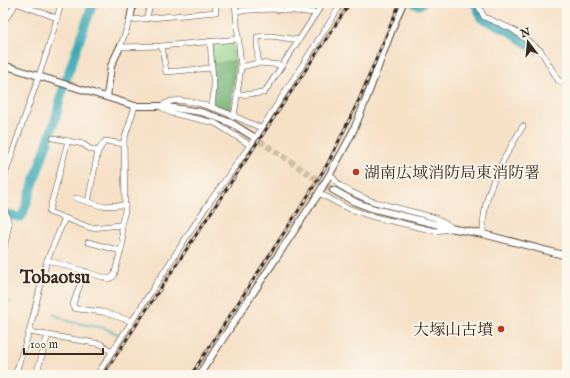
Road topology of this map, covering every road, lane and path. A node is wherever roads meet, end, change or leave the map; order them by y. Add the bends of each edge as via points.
1 (15, 3) edge
2 (61, 3) edge
3 (133, 3) edge
4 (151, 3) edge
5 (215, 3) edge
6 (235, 3) edge
7 (323, 3) edge
8 (342, 3) edge
9 (403, 3) edge
10 (478, 3) edge
11 (236, 11) junction
12 (316, 13) junction
13 (57, 18) junction
14 (146, 19) junction
15 (130, 20) junction
16 (3, 22) edge
17 (238, 39) junction
18 (299, 40) junction
19 (210, 41) junction
20 (162, 46) junction
21 (120, 47) junction
22 (258, 63) junction
23 (3, 65) edge
24 (282, 65) junction
25 (241, 67) junction
26 (212, 68) junction
27 (39, 76) junction
28 (567, 85) edge
29 (237, 95) junction
30 (106, 97) junction
31 (135, 106) junction
32 (160, 106) junction
33 (212, 108) junction
34 (234, 117) junction
35 (523, 126) dead end
36 (261, 128) junction
37 (252, 136) tunnel mouth
38 (53, 138) dead end
39 (68, 142) junction
40 (124, 144) junction
41 (250, 145) junction
42 (98, 151) junction
43 (330, 174) junction
44 (3, 182) edge
45 (333, 190) tunnel mouth
46 (319, 193) junction
47 (76, 198) dead end
48 (88, 202) junction
49 (3, 203) edge
50 (125, 205) junction
51 (6, 216) edge
52 (65, 218) junction
53 (122, 225) junction
54 (455, 229) junction
55 (483, 234) junction
56 (88, 242) dead end
57 (121, 251) junction
58 (3, 255) edge
59 (567, 256) edge
60 (47, 260) junction
61 (85, 271) junction
62 (131, 321) junction
63 (29, 332) junction
64 (48, 335) junction
65 (111, 351) junction
66 (15, 375) edge
67 (36, 375) edge
68 (96, 375) edge
69 (199, 375) edge

1 - 13 street
1 - 16 street
2 - 13 street
3 - 15 street
4 - 14 street
5 - 14 street via 216,12
6 - 11 street
7 - 12 street
8 - 36 street
9 - 43 street via 353,132
10 - 28 street via 484,17 512,29 541,51 558,80
11 - 12 street via 272,9
11 - 17 street
12 - 18 street
13 - 27 street
14 - 15 street
15 - 21 street
17 - 19 street
17 - 25 street
18 - 22 street via 271,36 257,38
18 - 24 street
19 - 20 street
19 - 26 street
20 - 21 street
20 - 26 street via 166,72
21 - 30 street via 111,66
22 - 24 street
22 - 25 street
23 - 27 street
24 - 29 street via 264,93
25 - 29 street
26 - 33 street
27 - 30 street
27 - 44 street
29 - 34 street
30 - 31 street
31 - 32 street
31 - 40 street
32 - 33 street via 172,101
32 - 37 street via 201,112 233,124
32 - 41 street via 171,113 215,123
33 - 34 street
34 - 36 street
35 - 55 street via 502,161 489,190
36 - 41 street
38 - 39 street
39 - 42 street via 83,144
39 - 52 street via 48,212
40 - 42 street via 105,141
40 - 50 street
41 - 62 street
42 - 48 street
43 - 46 street
43 - 54 street via 339,185 350,192 371,201 436,218
45 - 54 street via 371,208
46 - 54 street via 370,216 435,231
46 - 69 street
47 - 48 street
48 - 50 street via 101,206
49 - 51 street
50 - 53 street
51 - 58 street via 9,224
52 - 53 street via 91,228
52 - 60 street
53 - 57 street
54 - 55 street
55 - 59 street
56 - 57 street
57 - 61 street via 114,276 109,279
60 - 61 street
60 - 63 street
61 - 62 street via 73,304 74,308 103,312
62 - 65 street
63 - 64 street
63 - 66 street
64 - 65 street via 101,344
64 - 67 street
65 - 68 street

